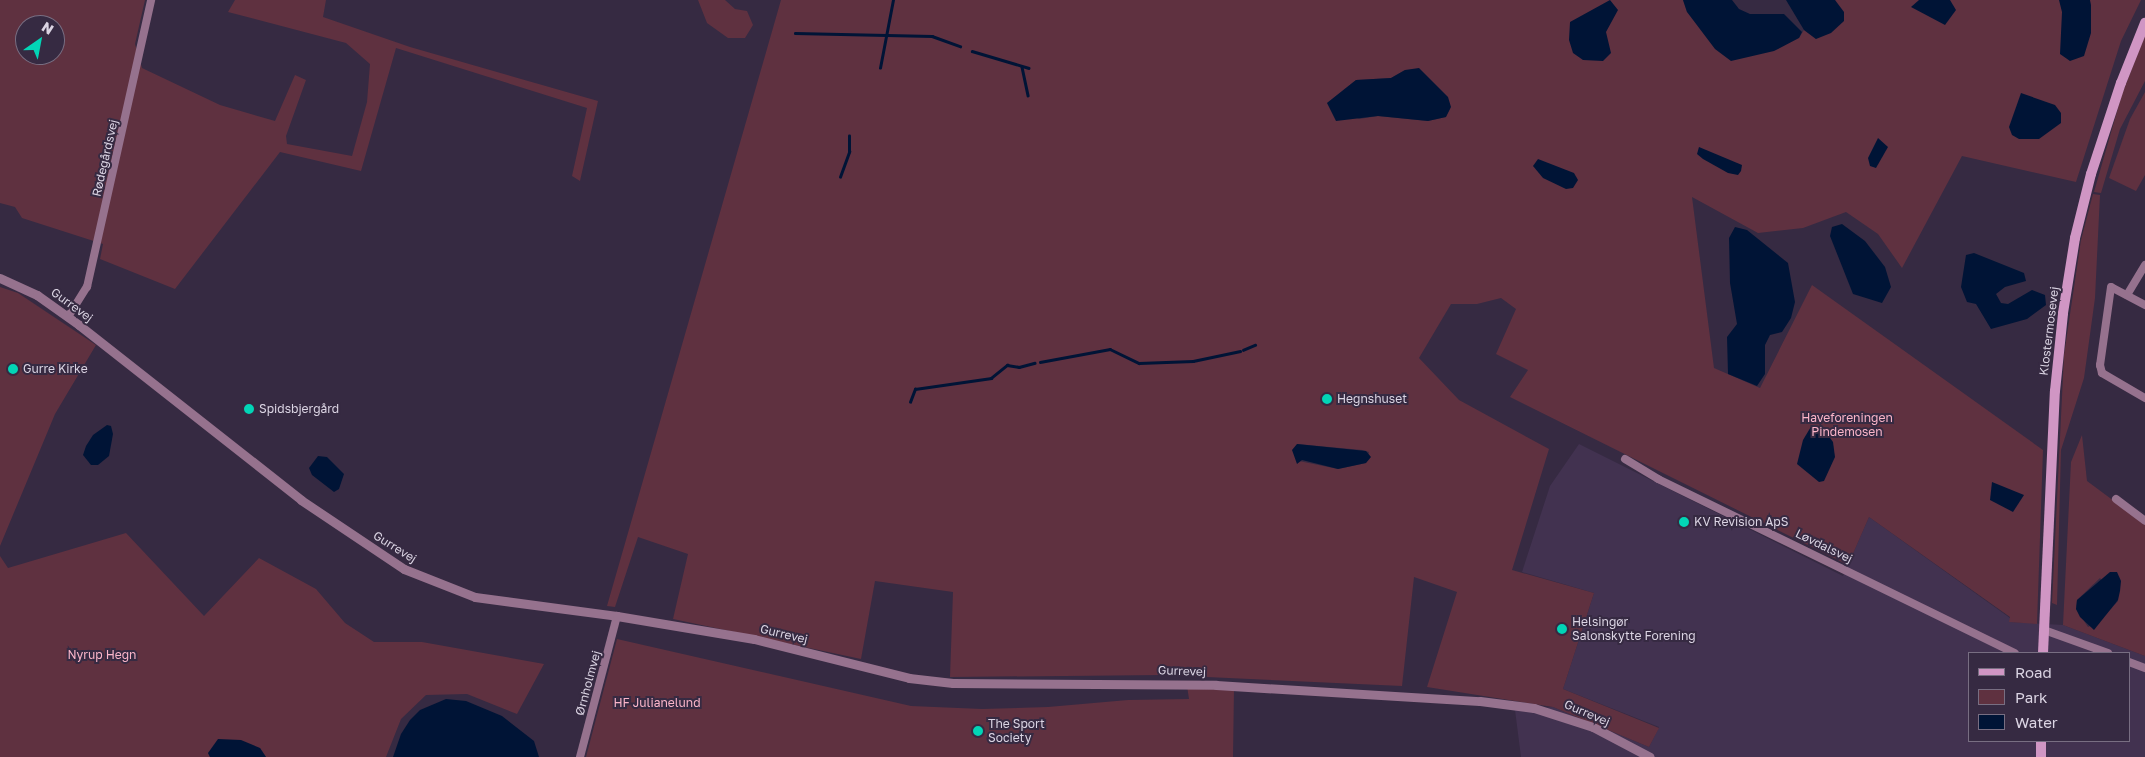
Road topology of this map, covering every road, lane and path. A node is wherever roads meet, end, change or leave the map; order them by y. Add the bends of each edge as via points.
1 (151, 0) edge
2 (2145, 23) edge
3 (2145, 265) edge
4 (0, 278) edge
5 (2127, 295) junction
6 (2145, 305) edge
7 (68, 317) junction
8 (2145, 398) edge
9 (1625, 459) dead end
10 (2116, 499) dead end
11 (2145, 521) edge
12 (617, 616) junction
13 (2044, 630) junction
14 (2013, 652) edge
15 (2043, 652) edge
16 (2105, 652) edge
17 (2130, 662) edge
18 (2145, 668) edge
19 (2041, 742) edge
20 (580, 757) edge
21 (1650, 757) edge
22 (2041, 757) edge

1 - 7 street, Rødegårdsvej via 87,287
2 - 13 main road, Klostermosevej via 2101,142 2072,257 2054,391
3 - 5 street
4 - 7 street, Gurrevej via 24,287
5 - 6 street
5 - 8 street via 2111,287 2100,365 2102,373
7 - 12 street, Gurrevej via 269,478 404,569 475,597
9 - 14 street, Løvdalsvej via 1658,479
10 - 11 street
12 - 20 street, Ørnholmvej
12 - 21 street, Gurrevej via 754,639 909,678 952,683 1207,684 1525,706 1563,715 1593,727
13 - 15 main road, Klostermosevej
13 - 16 street
17 - 18 street
19 - 22 main road

